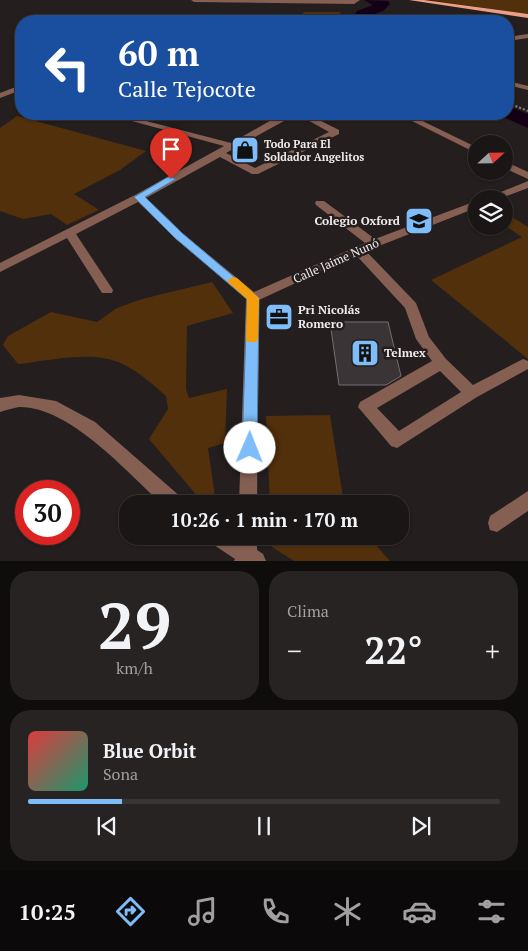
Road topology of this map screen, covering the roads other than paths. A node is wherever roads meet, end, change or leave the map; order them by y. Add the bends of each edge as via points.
1 (194, 0) edge
2 (357, 0) edge
3 (412, 0) edge
4 (528, 16) edge
5 (528, 36) edge
6 (514, 38) edge
7 (514, 84) edge
8 (528, 88) edge
9 (15, 91) edge
10 (0, 96) edge
11 (133, 120) edge
12 (279, 120) edge
13 (313, 120) edge
14 (414, 120) edge
15 (233, 146) junction
16 (468, 146) edge
17 (220, 153) junction
18 (513, 168) edge
19 (528, 176) edge
20 (528, 184) edge
21 (512, 190) edge
22 (139, 197) junction
23 (320, 203) dead end
24 (468, 207) edge
25 (69, 232) junction
26 (374, 244) junction
27 (358, 250) junction
28 (0, 268) edge
29 (107, 290) dead end
30 (253, 298) junction
31 (441, 364) junction
32 (523, 365) dead end
33 (472, 393) junction
34 (0, 405) edge
35 (166, 495) edge
36 (248, 495) edge
37 (528, 500) edge
38 (497, 523) dead end
39 (234, 545) edge
40 (249, 553) edge

1 - 2 street
3 - 4 main road
5 - 6 street
7 - 8 street
9 - 10 street
11 - 15 street
12 - 15 street
13 - 17 street via 336,132 256,172
14 - 16 street
15 - 17 street
17 - 22 street
18 - 19 street
20 - 21 street
22 - 25 street
22 - 30 street via 178,236
23 - 26 street
24 - 26 street, Calle Jaime Nunó
25 - 28 street
25 - 29 street
26 - 27 street, Calle Jaime Nunó
27 - 30 street, Calle Jaime Nunó
27 - 31 street via 410,306 423,339
30 - 36 street
31 - 33 street
31 - 33 street via 366,407 397,441
32 - 33 street
34 - 35 street via 19,401 50,406 89,427
37 - 38 street
39 - 40 street

